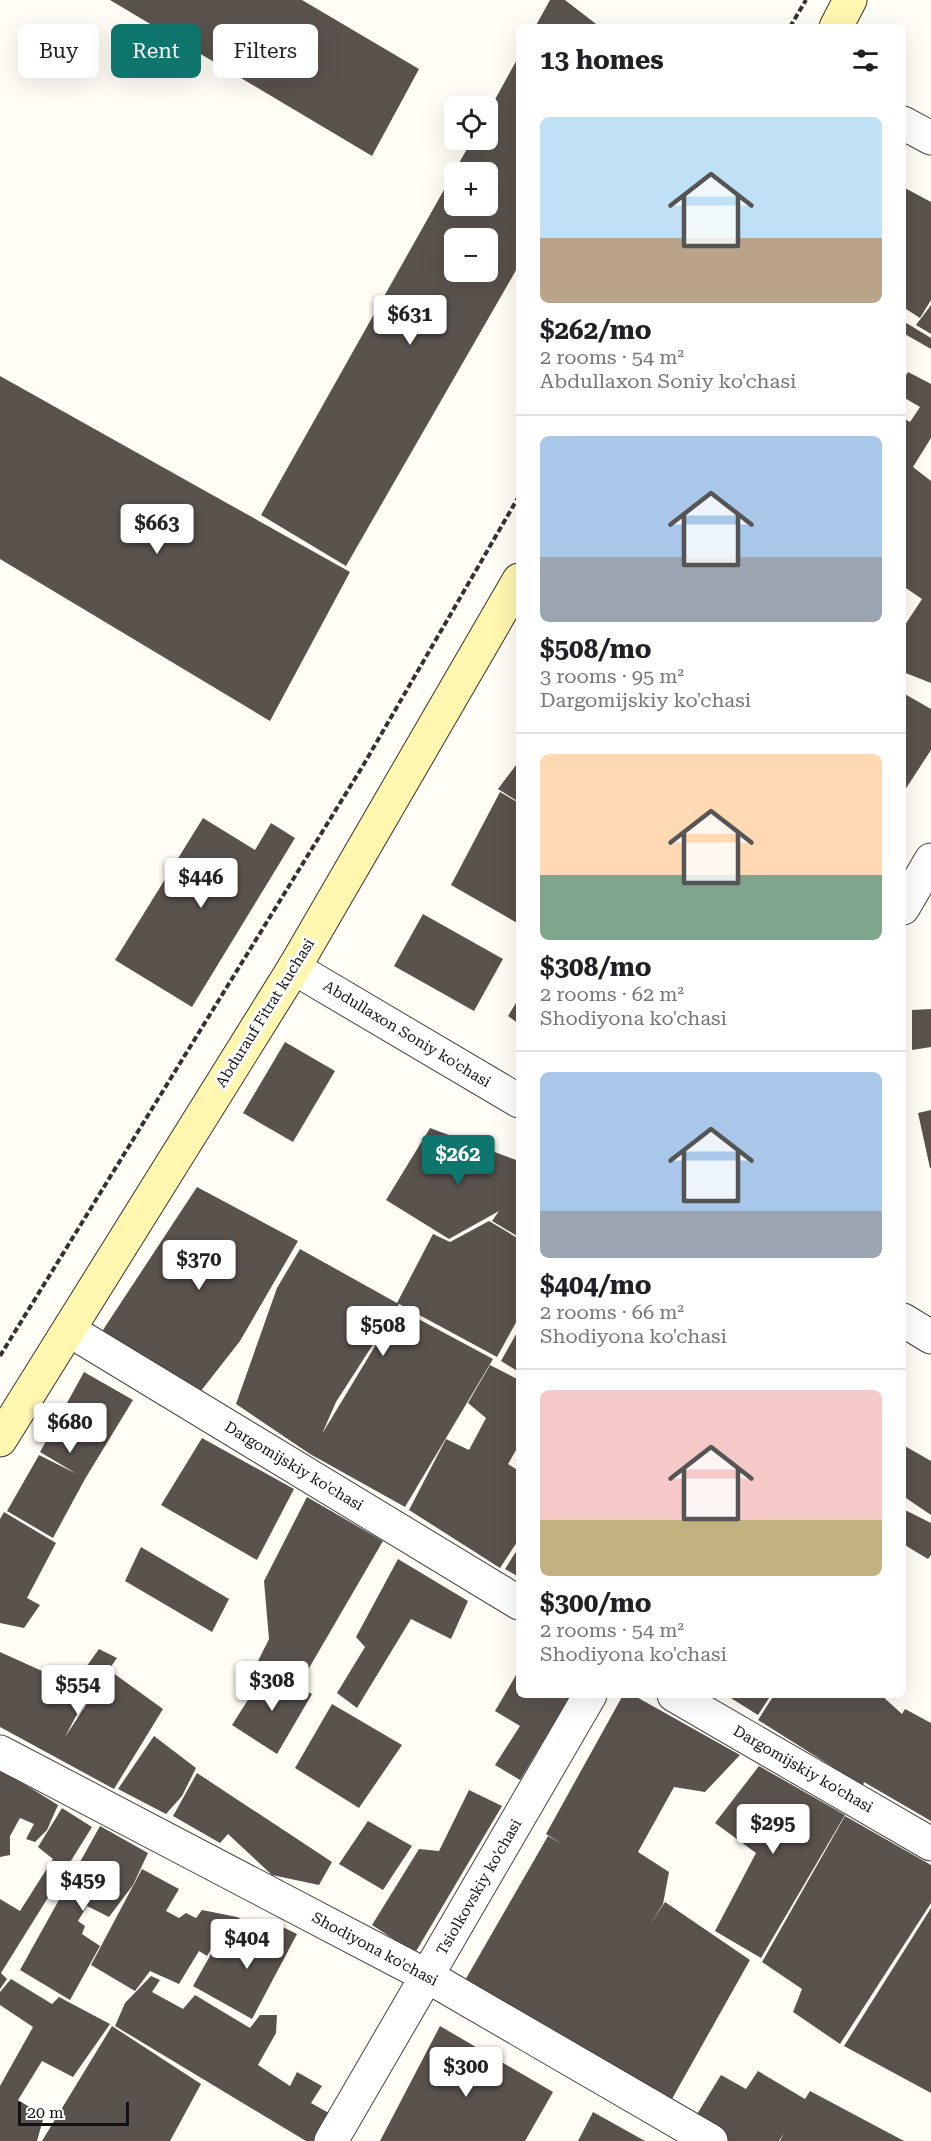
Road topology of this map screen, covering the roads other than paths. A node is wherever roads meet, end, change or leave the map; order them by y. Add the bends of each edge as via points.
1 (850, 0) edge
2 (838, 24) edge
3 (906, 125) edge
4 (931, 138) edge
5 (516, 585) edge
6 (931, 860) edge
7 (906, 903) edge
8 (294, 968) junction
9 (516, 1099) edge
10 (906, 1322) edge
11 (69, 1330) junction
12 (931, 1336) edge
13 (0, 1440) edge
14 (516, 1601) edge
15 (588, 1698) edge
16 (680, 1698) edge
17 (0, 1752) edge
18 (931, 1844) edge
19 (427, 1976) junction
20 (332, 2141) edge
21 (711, 2141) edge

1 - 2 street
3 - 4 street
5 - 8 street, Abdurauf Fitrat kuchasi
6 - 7 street
8 - 9 street, Abdullaxon Soniy ko'chasi
8 - 11 street, Abdurauf Fitrat kuchasi
10 - 12 street
11 - 13 street, Abdurauf Fitrat kuchasi
11 - 14 street, Dargomijskiy ko'chasi
15 - 19 street, Tsiolkovskiy ko'chasi
16 - 18 street, Dargomijskiy ko'chasi
17 - 19 street, Shodiyona ko'chasi
19 - 20 street, Tsiolkovskiy ko'chasi
19 - 21 street, Shodiyona ko'chasi

